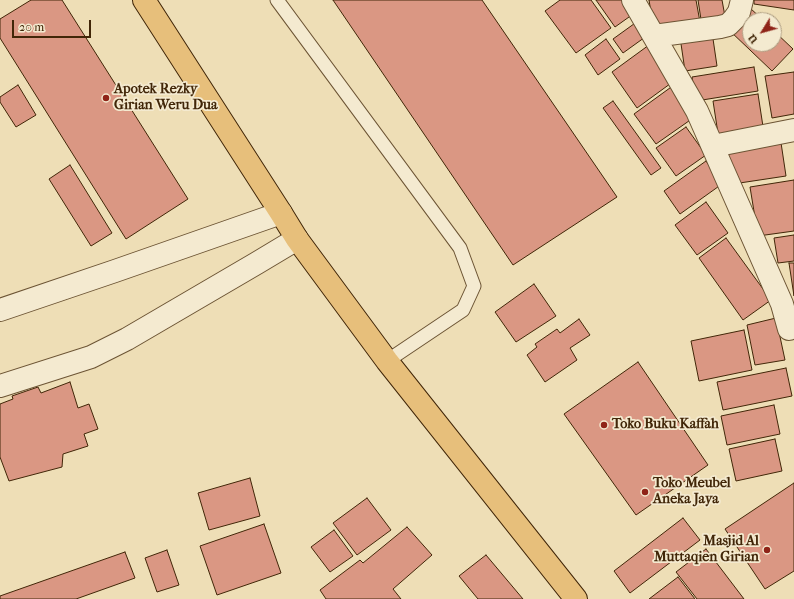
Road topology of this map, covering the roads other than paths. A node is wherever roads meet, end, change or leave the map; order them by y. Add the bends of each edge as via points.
1 (144, 0) edge
2 (277, 0) edge
3 (633, 0) edge
4 (742, 0) edge
5 (654, 36) junction
6 (794, 130) edge
7 (712, 146) junction
8 (281, 212) junction
9 (297, 239) junction
10 (0, 310) edge
11 (789, 329) dead end
12 (387, 361) junction
13 (0, 386) edge
14 (576, 599) edge

1 - 8 highway
2 - 12 lane via 460,248 474,286 463,310
3 - 5 street
4 - 5 street via 739,12 728,25
5 - 7 street via 697,111
6 - 7 street
7 - 11 street via 782,304
8 - 9 highway
8 - 10 street
9 - 12 highway
9 - 13 street via 134,335 91,357
12 - 14 highway

